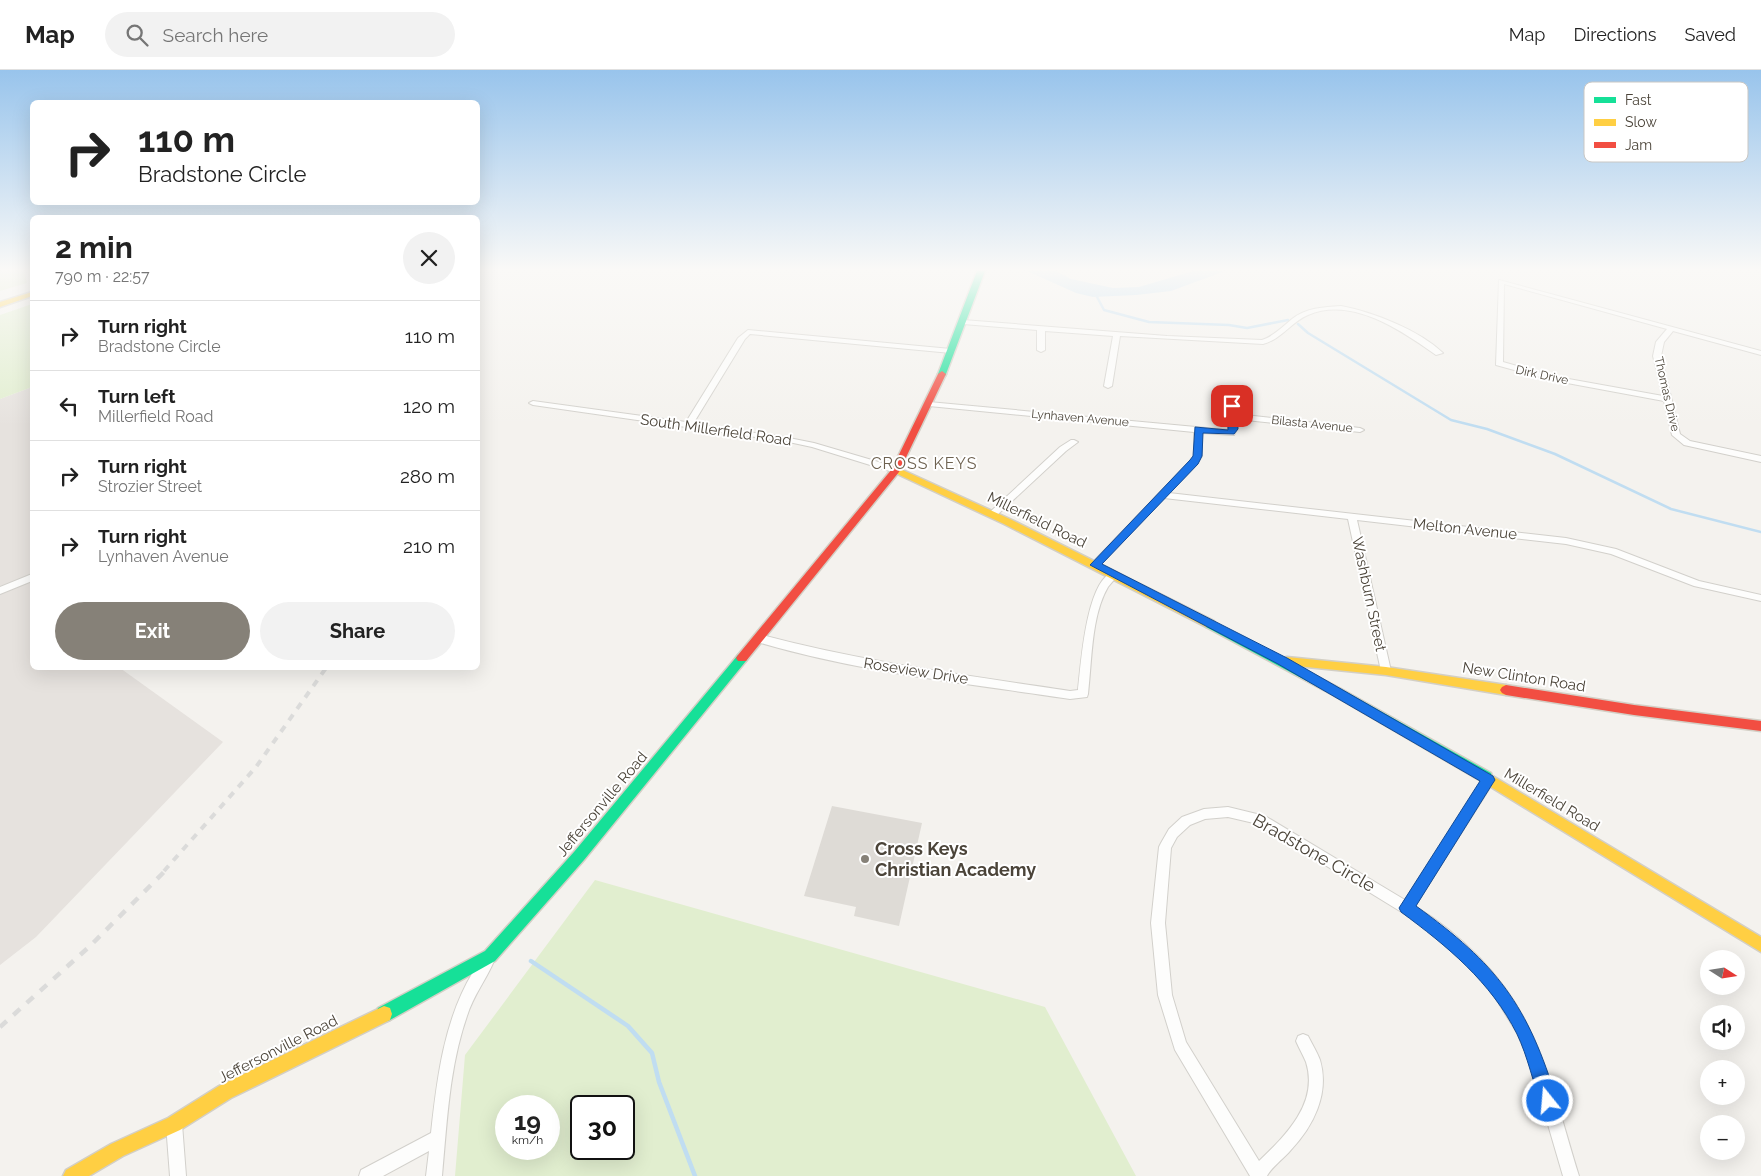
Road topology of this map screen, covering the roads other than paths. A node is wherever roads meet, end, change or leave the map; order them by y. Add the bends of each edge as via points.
1 (963, 322) edge
2 (973, 323) edge
3 (1293, 323) edge
4 (1386, 323) edge
5 (1499, 323) edge
6 (1652, 323) edge
7 (1041, 327) junction
8 (1672, 328) junction
9 (1117, 334) junction
10 (1041, 350) dead end
11 (951, 351) junction
12 (1439, 353) dead end
13 (1761, 353) edge
14 (1108, 386) dead end
15 (1231, 395) dead end
16 (1668, 399) junction
17 (533, 403) dead end
18 (929, 404) junction
19 (1233, 416) junction
20 (688, 425) junction
21 (1198, 429) junction
22 (1360, 430) dead end
23 (1074, 442) dead end
24 (1761, 460) edge
25 (896, 470) junction
26 (1162, 495) junction
27 (993, 514) junction
28 (1352, 517) junction
29 (1095, 565) junction
30 (1113, 575) junction
31 (30, 578) edge
32 (0, 591) edge
33 (1761, 598) edge
34 (758, 638) junction
35 (1283, 661) junction
36 (1386, 671) junction
37 (1761, 726) edge
38 (1489, 780) junction
39 (1407, 908) junction
40 (1761, 945) edge
41 (490, 956) junction
42 (1303, 1041) dead end
43 (174, 1124) junction
44 (439, 1137) junction
45 (1258, 1174) edge
46 (72, 1176) edge
47 (178, 1176) edge
48 (367, 1176) edge
49 (434, 1176) edge
50 (1571, 1176) edge

1 - 11 main road, Jeffersonville Road
2 - 7 street
3 - 9 street via 1271,340 1250,343
4 - 12 street
5 - 16 street, Dirk Drive via 1498,363 1551,378
6 - 8 street, Dirk Drive
7 - 9 street
7 - 10 street
8 - 13 street
8 - 16 street, Thomas Drive via 1660,342 1657,356
9 - 14 street
11 - 18 main road, Jeffersonville Road
11 - 20 street via 748,332
15 - 19 street
16 - 24 street, Thomas Drive via 1673,432 1681,440
17 - 20 street, South Millerfield Road
18 - 21 street, Lynhaven Avenue
18 - 25 main road, Jeffersonville Road
19 - 21 street, Lynhaven Avenue via 1231,432
19 - 22 street, Bilasta Avenue
20 - 25 street, South Millerfield Road via 814,445
21 - 26 street via 1198,456
23 - 27 street
25 - 27 main road, Millerfield Road
25 - 34 main road, Jeffersonville Road
26 - 28 street, Melton Avenue
26 - 29 street
27 - 29 main road, Millerfield Road
28 - 33 street, Melton Avenue via 1586,544 1640,560 1697,584
28 - 36 street, Washburn Street
29 - 30 main road, Millerfield Road
30 - 34 street, Roseview Drive via 1106,580 1101,591 1092,623 1083,694 826,656
30 - 35 main road, Millerfield Road
31 - 32 street
34 - 41 main road, Jeffersonville Road via 536,908
35 - 36 main road, New Clinton Road
35 - 38 main road, Millerfield Road
36 - 37 main road, New Clinton Road via 1634,710
38 - 39 street
38 - 40 main road, Millerfield Road via 1682,894
39 - 45 street, Bradstone Circle via 1251,816 1228,812 1204,814 1186,821 1173,833 1166,847 1158,923 1165,995 1180,1045
39 - 50 street, Bradstone Circle via 1470,957 1498,990 1522,1028 1537,1063
41 - 43 main road, Jeffersonville Road via 402,1005 225,1092
41 - 44 street via 468,995 455,1032
42 - 45 street via 1311,1054 1316,1074 1316,1094 1310,1113 1288,1144
43 - 46 main road, Jeffersonville Road via 117,1150
43 - 47 street
44 - 48 street
44 - 49 street

